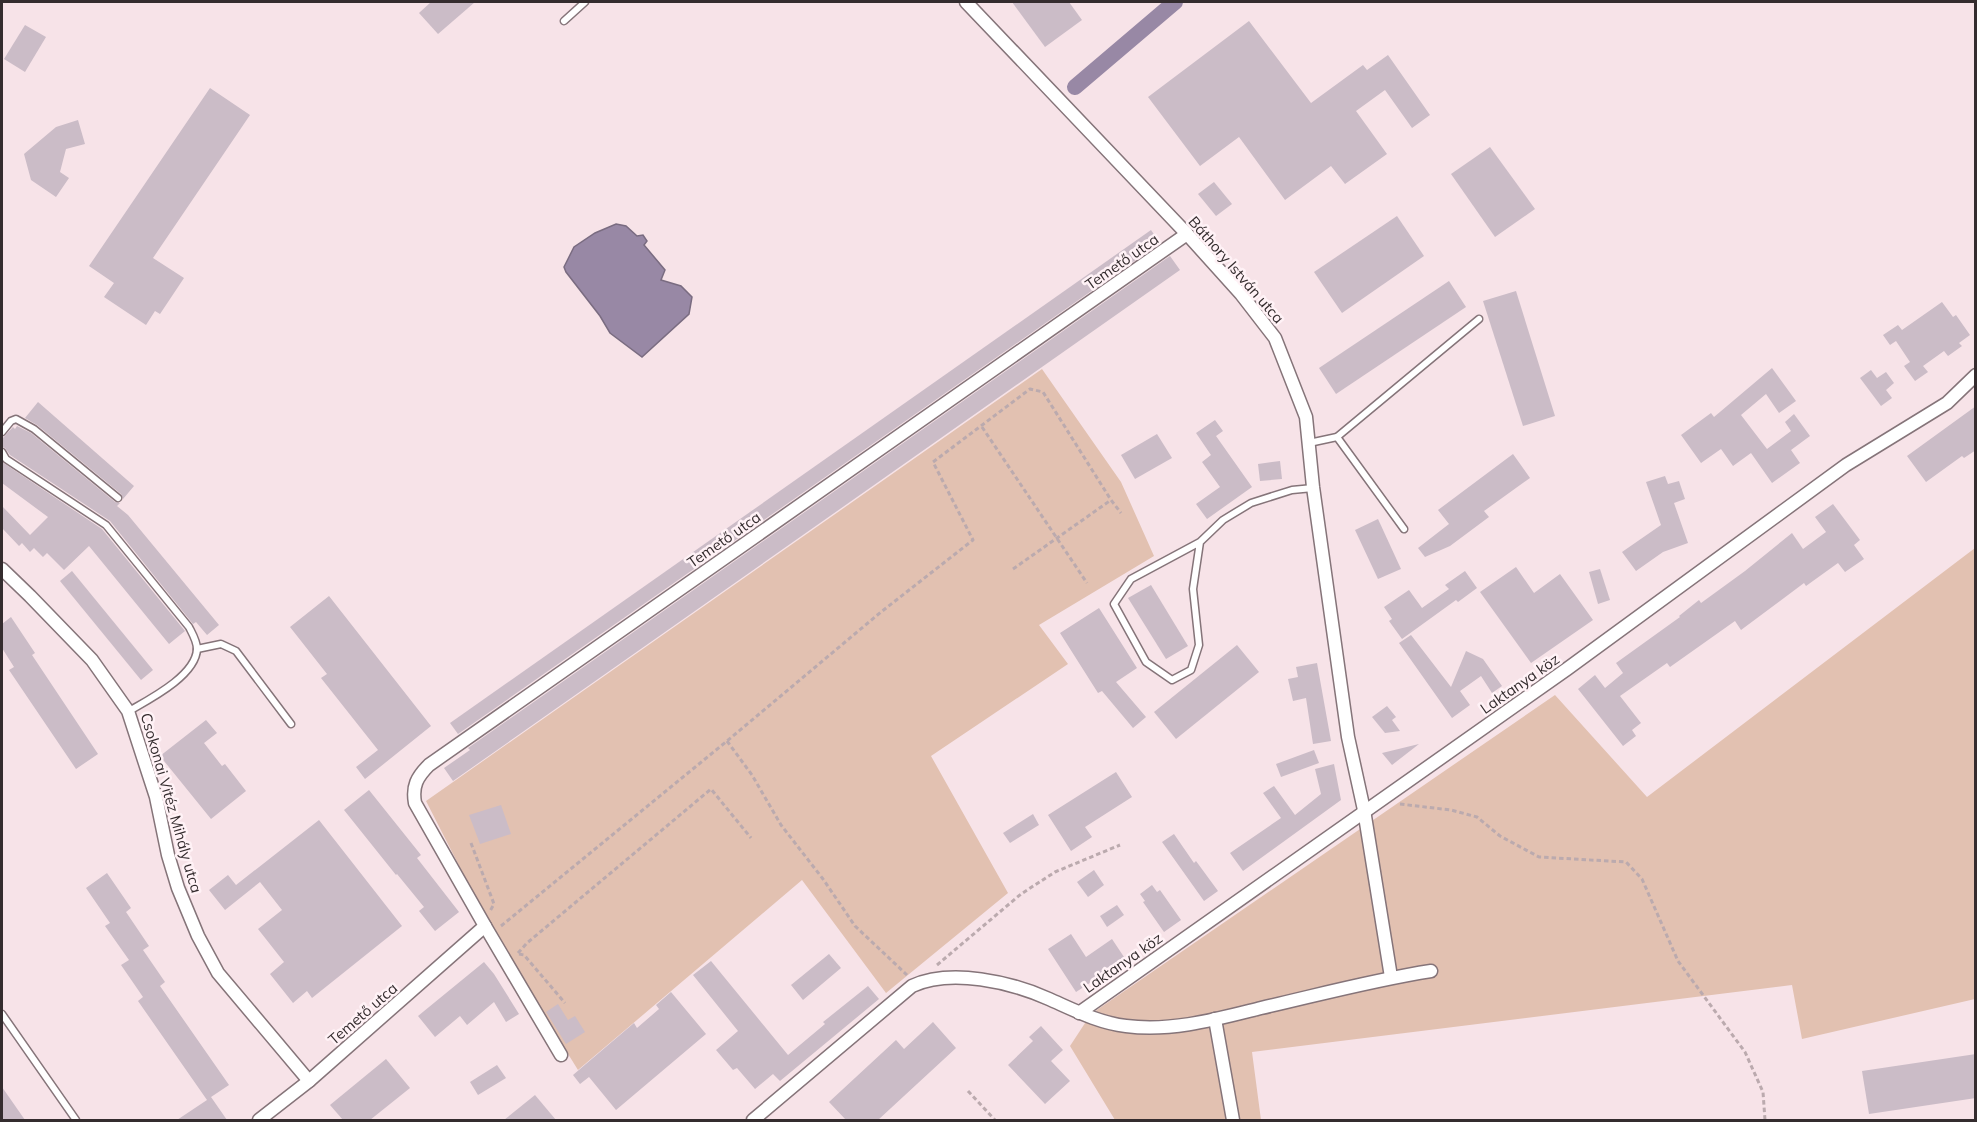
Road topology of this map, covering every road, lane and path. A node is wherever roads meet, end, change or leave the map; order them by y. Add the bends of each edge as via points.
1 (585, 2) edge
2 (966, 2) edge
3 (564, 21) dead end
4 (1187, 234) junction
5 (1479, 319) dead end
6 (1976, 375) edge
7 (982, 427) junction
8 (2, 432) edge
9 (1337, 437) junction
10 (1309, 443) junction
11 (2, 452) edge
12 (1313, 488) junction
13 (118, 498) dead end
14 (1110, 500) junction
15 (1121, 513) dead end
16 (1404, 529) dead end
17 (1056, 538) junction
18 (1200, 542) junction
19 (1013, 569) dead end
20 (4, 574) edge
21 (1087, 583) dead end
22 (197, 649) junction
23 (128, 711) junction
24 (291, 724) dead end
25 (727, 741) junction
26 (1378, 801) junction
27 (1364, 810) junction
28 (751, 838) dead end
29 (471, 843) dead end
30 (1120, 845) dead end
31 (489, 924) junction
32 (513, 952) dead end
33 (518, 954) junction
34 (930, 971) dead end
35 (1431, 971) dead end
36 (1391, 977) junction
37 (912, 986) junction
38 (565, 1003) dead end
39 (1078, 1013) junction
40 (2, 1014) edge
41 (1215, 1019) junction
42 (561, 1054) dead end
43 (309, 1081) junction
44 (968, 1091) dead end
45 (76, 1120) edge
46 (259, 1120) edge
47 (753, 1120) edge
48 (995, 1120) edge
49 (1233, 1120) edge
50 (1765, 1120) edge

1 - 3 lane
2 - 4 street, Báthory István utca
4 - 10 street, Báthory István utca via 1275,338 1306,417
4 - 31 street, Temető utca via 429,765 417,780 415,803
5 - 9 lane
6 - 26 street, Laktanya köz via 1947,403 1846,465
7 - 14 path via 1030,389 1043,392
7 - 17 path
7 - 25 path via 933,462 973,540
8 - 13 lane via 16,419 34,429
9 - 10 lane
9 - 16 lane
10 - 12 street, Báthory István utca
11 - 22 lane via 6,459 106,525 189,627
12 - 18 lane via 1251,503 1223,520
12 - 27 street, Báthory István utca via 1348,737
14 - 15 path
14 - 17 path
17 - 19 path
17 - 21 path
18 - 18 lane via 1131,579 1114,604 1146,662 1172,680 1191,670 1199,645 1193,589
20 - 23 street, Csokonai Vitéz Mihály utca via 92,660
22 - 23 lane via 191,664 163,692
22 - 24 lane via 221,644 236,651
23 - 43 street, Csokonai Vitéz Mihály utca via 156,797 178,888 198,936 218,973
25 - 31 path
25 - 37 path via 781,825 855,926 901,969
26 - 27 street, Laktanya köz
26 - 50 path via 1451,810 1476,818 1539,857 1626,862 1642,879 1678,961 1745,1052 1764,1092
27 - 36 street, Báthory István utca
27 - 39 street, Laktanya köz
28 - 33 path via 711,789 526,943
29 - 31 path via 494,904
30 - 34 path via 1056,872 1022,894
31 - 42 street, Temető utca
31 - 43 street, Temető utca
32 - 33 path
33 - 38 path via 524,955
35 - 36 street, Laktanya köz
36 - 41 street, Laktanya köz
37 - 39 street, Laktanya köz via 926,980 983,980 1026,990
37 - 47 street, Laktanya köz
39 - 41 street, Laktanya köz via 1125,1026 1160,1028
40 - 45 lane
41 - 49 street
43 - 46 street, Temető utca
44 - 48 path

